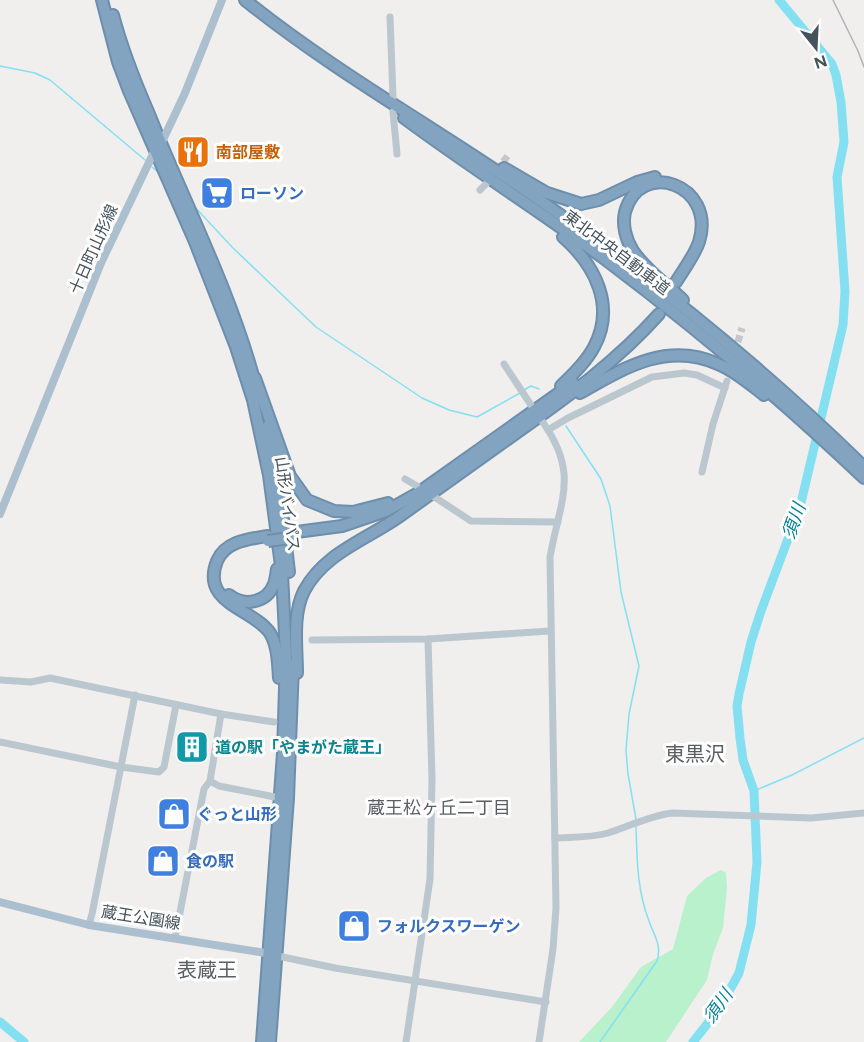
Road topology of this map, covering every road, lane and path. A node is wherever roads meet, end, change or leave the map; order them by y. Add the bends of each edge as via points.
1 (102, 0) edge
2 (109, 0) edge
3 (222, 0) edge
4 (245, 0) edge
5 (390, 17) dead end
6 (339, 69) junction
7 (394, 104) junction
8 (419, 129) junction
9 (157, 148) junction
10 (398, 154) dead end
11 (486, 184) dead end
12 (480, 190) dead end
13 (656, 313) dead end
14 (249, 361) junction
15 (504, 364) dead end
16 (756, 374) junction
17 (531, 405) dead end
18 (546, 407) junction
19 (542, 421) dead end
20 (548, 430) junction
21 (862, 471) edge
22 (702, 472) dead end
23 (405, 479) dead end
24 (417, 489) junction
25 (431, 495) junction
26 (0, 514) edge
27 (558, 522) junction
28 (290, 536) junction
29 (268, 539) junction
30 (280, 556) junction
31 (550, 631) junction
32 (428, 639) junction
33 (312, 640) dead end
34 (0, 680) edge
35 (135, 695) junction
36 (176, 705) junction
37 (220, 714) junction
38 (292, 718) junction
39 (274, 722) dead end
40 (0, 742) edge
41 (283, 753) junction
42 (122, 767) junction
43 (210, 781) junction
44 (280, 798) junction
45 (864, 813) edge
46 (555, 838) junction
47 (0, 902) edge
48 (89, 925) junction
49 (175, 938) junction
50 (274, 954) junction
51 (416, 981) junction
52 (546, 1002) junction
53 (262, 1042) edge
54 (270, 1042) edge
55 (406, 1042) edge
56 (539, 1042) edge

1 - 9 highway, 山形バイパス via 118,63
2 - 9 highway, 山形バイパス
3 - 9 main road, 十日町山形線 via 186,93
4 - 6 highway, 東北中央自動車道
5 - 7 street
6 - 7 highway, 東北中央自動車道
6 - 8 highway, 東北中央自動車道
7 - 10 street
7 - 16 highway, 東北中央自動車道 via 537,198 639,272
7 - 16 highway via 561,199 581,204 599,200 657,177 676,178 691,186 708,213 708,230 701,250 678,284 702,226 694,198 670,183 640,189 628,202 625,234 641,261
8 - 16 highway, 東北中央自動車道 via 605,260
8 - 18 highway via 552,228 593,270 603,306 598,338 587,358
9 - 14 highway, 山形バイパス via 202,238
9 - 26 main road, 十日町山形線 via 101,263
9 - 30 highway, 山形バイパス via 236,347 262,439
11 - 12 street
13 - 18 highway
14 - 24 highway via 290,476 307,500 334,512 353,512 379,507
14 - 38 highway, 山形バイパス via 272,447 284,524 292,611
15 - 17 street
16 - 18 highway via 700,357 658,356
16 - 21 highway, 東北中央自動車道
16 - 21 highway, 東北中央自動車道 via 795,402
18 - 24 highway
18 - 25 highway
19 - 20 street
20 - 22 street via 652,377 697,375 726,385
20 - 27 street via 564,467
23 - 24 street
24 - 28 highway via 386,511 365,519
25 - 27 street via 471,521
25 - 28 highway via 354,527
25 - 38 highway via 331,558 315,573 303,593 299,610 297,698
27 - 31 street via 550,557
28 - 29 highway
29 - 30 highway via 230,554 223,562 220,576 223,588 238,601 261,599 275,581
29 - 41 highway via 234,543 226,548 216,562 214,577 222,596 270,634 278,656
30 - 41 highway, 山形バイパス via 285,645
31 - 32 street
31 - 46 street
32 - 33 street
32 - 51 street via 430,879
34 - 35 street via 31,682 50,678
35 - 36 street
35 - 42 street
36 - 37 street
36 - 42 street via 162,770 155,773
37 - 39 street
37 - 43 street
38 - 50 highway, 山形バイパス
40 - 42 street
41 - 44 highway, 山形バイパス
42 - 48 street
43 - 44 street
43 - 49 street via 204,789
44 - 50 highway, 山形バイパス
45 - 46 street via 820,817 672,813 586,838
46 - 52 street via 556,908
47 - 48 main road, 蔵王公園線
48 - 49 main road, 蔵王公園線
49 - 50 main road, 蔵王公園線
50 - 51 street
50 - 53 highway, 山形バイパス
50 - 54 highway, 山形バイパス
51 - 52 street
51 - 55 street
52 - 56 street

